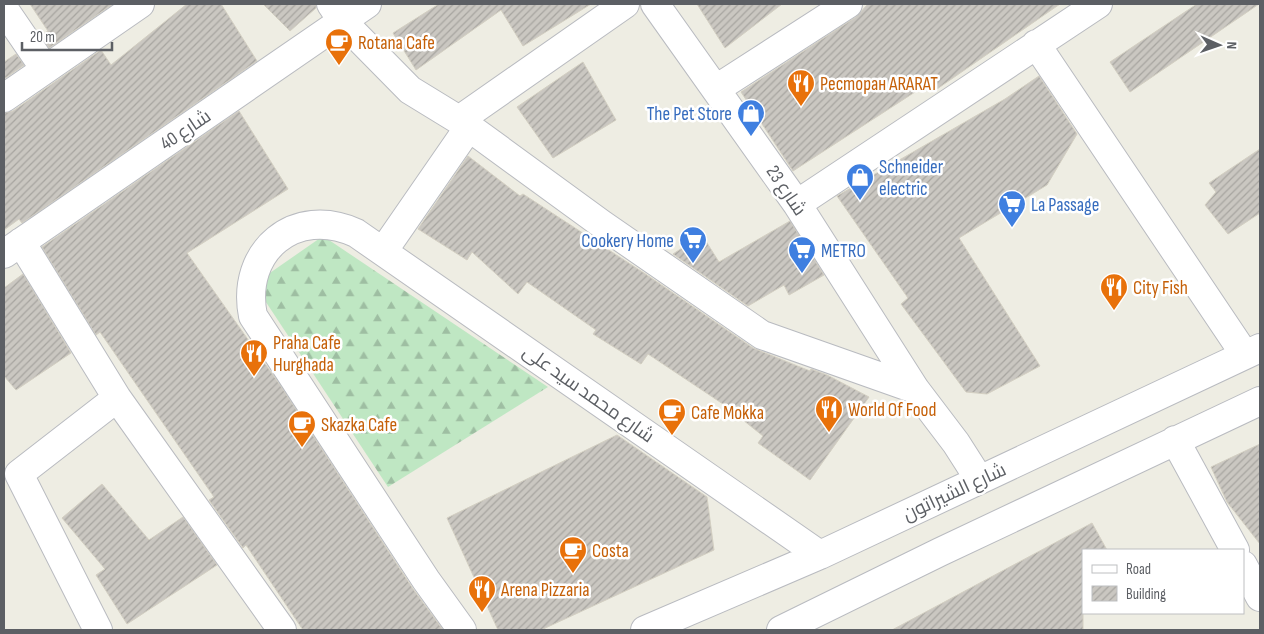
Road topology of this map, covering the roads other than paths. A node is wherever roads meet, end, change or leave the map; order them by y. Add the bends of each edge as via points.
1 (140, 4) edge
2 (367, 4) edge
3 (625, 4) edge
4 (655, 4) edge
5 (848, 4) edge
6 (1098, 4) edge
7 (4, 9) edge
8 (337, 13) edge
9 (1036, 44) junction
10 (45, 69) junction
11 (716, 89) junction
12 (4, 98) edge
13 (464, 124) junction
14 (797, 204) junction
15 (12, 248) edge
16 (384, 250) junction
17 (1253, 352) edge
18 (915, 389) junction
19 (116, 398) junction
20 (1260, 401) edge
21 (1175, 440) junction
22 (978, 479) junction
23 (1234, 549) edge
24 (820, 555) junction
25 (1244, 567) edge
26 (1260, 597) edge
27 (98, 630) edge
28 (282, 630) edge
29 (462, 630) edge
30 (645, 630) edge
31 (781, 630) edge

1 - 10 street
2 - 8 street, شارع 40
3 - 13 street
4 - 11 street, شارع 23
5 - 11 street
6 - 9 street
7 - 10 street
8 - 13 street via 410,90
8 - 15 street, شارع 40
9 - 14 street
9 - 17 street
10 - 12 street
11 - 14 street, شارع 23
13 - 16 street
13 - 18 street via 762,335
14 - 18 street, شارع 23
15 - 19 street
16 - 24 street, شارع محمد سيد على
16 - 29 street, شارع محمد سيد على via 342,226 312,224 296,228 277,240 254,270 250,286 253,316
17 - 22 street, شارع الشيراتون
18 - 22 street, شارع 23 via 956,443
19 - 27 street via 19,474
19 - 28 street
20 - 21 street
21 - 23 street
21 - 31 street
22 - 24 street, شارع الشيراتون
24 - 30 street, شارع الشيراتون
25 - 26 street

